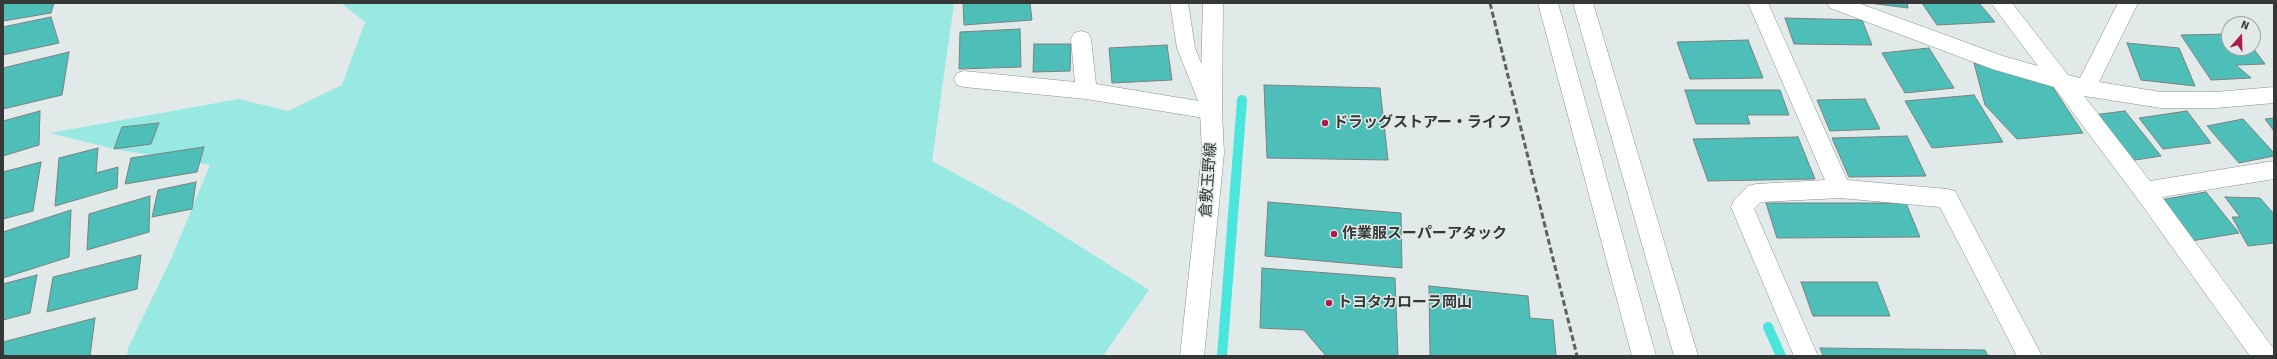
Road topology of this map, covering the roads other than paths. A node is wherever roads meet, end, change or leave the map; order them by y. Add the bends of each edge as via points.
1 (1179, 3) edge
2 (1213, 3) edge
3 (1548, 3) edge
4 (1583, 3) edge
5 (1758, 3) edge
6 (2001, 3) edge
7 (2128, 3) edge
8 (1842, 4) edge
9 (1081, 39) dead end
10 (964, 78) dead end
11 (2060, 82) junction
12 (2085, 88) junction
13 (1086, 91) junction
14 (2274, 95) edge
15 (1211, 111) junction
16 (2274, 170) edge
17 (1840, 189) junction
18 (2145, 191) junction
19 (1192, 356) edge
20 (1644, 356) edge
21 (1686, 356) edge
22 (1806, 356) edge
23 (2030, 356) edge
24 (2264, 356) edge

1 - 15 lane via 1186,48
2 - 15 street, 倉敷玉野線
3 - 20 street
4 - 21 street
5 - 17 street
6 - 11 street
7 - 12 street
8 - 11 street via 1999,63
9 - 13 street
10 - 13 street
11 - 12 street
11 - 18 street
12 - 14 street via 2161,100 2216,100
13 - 15 street
15 - 19 street, 倉敷玉野線 via 1213,153
16 - 18 street
17 - 22 street via 1756,193 1742,207
17 - 23 street via 1947,198
18 - 24 street

